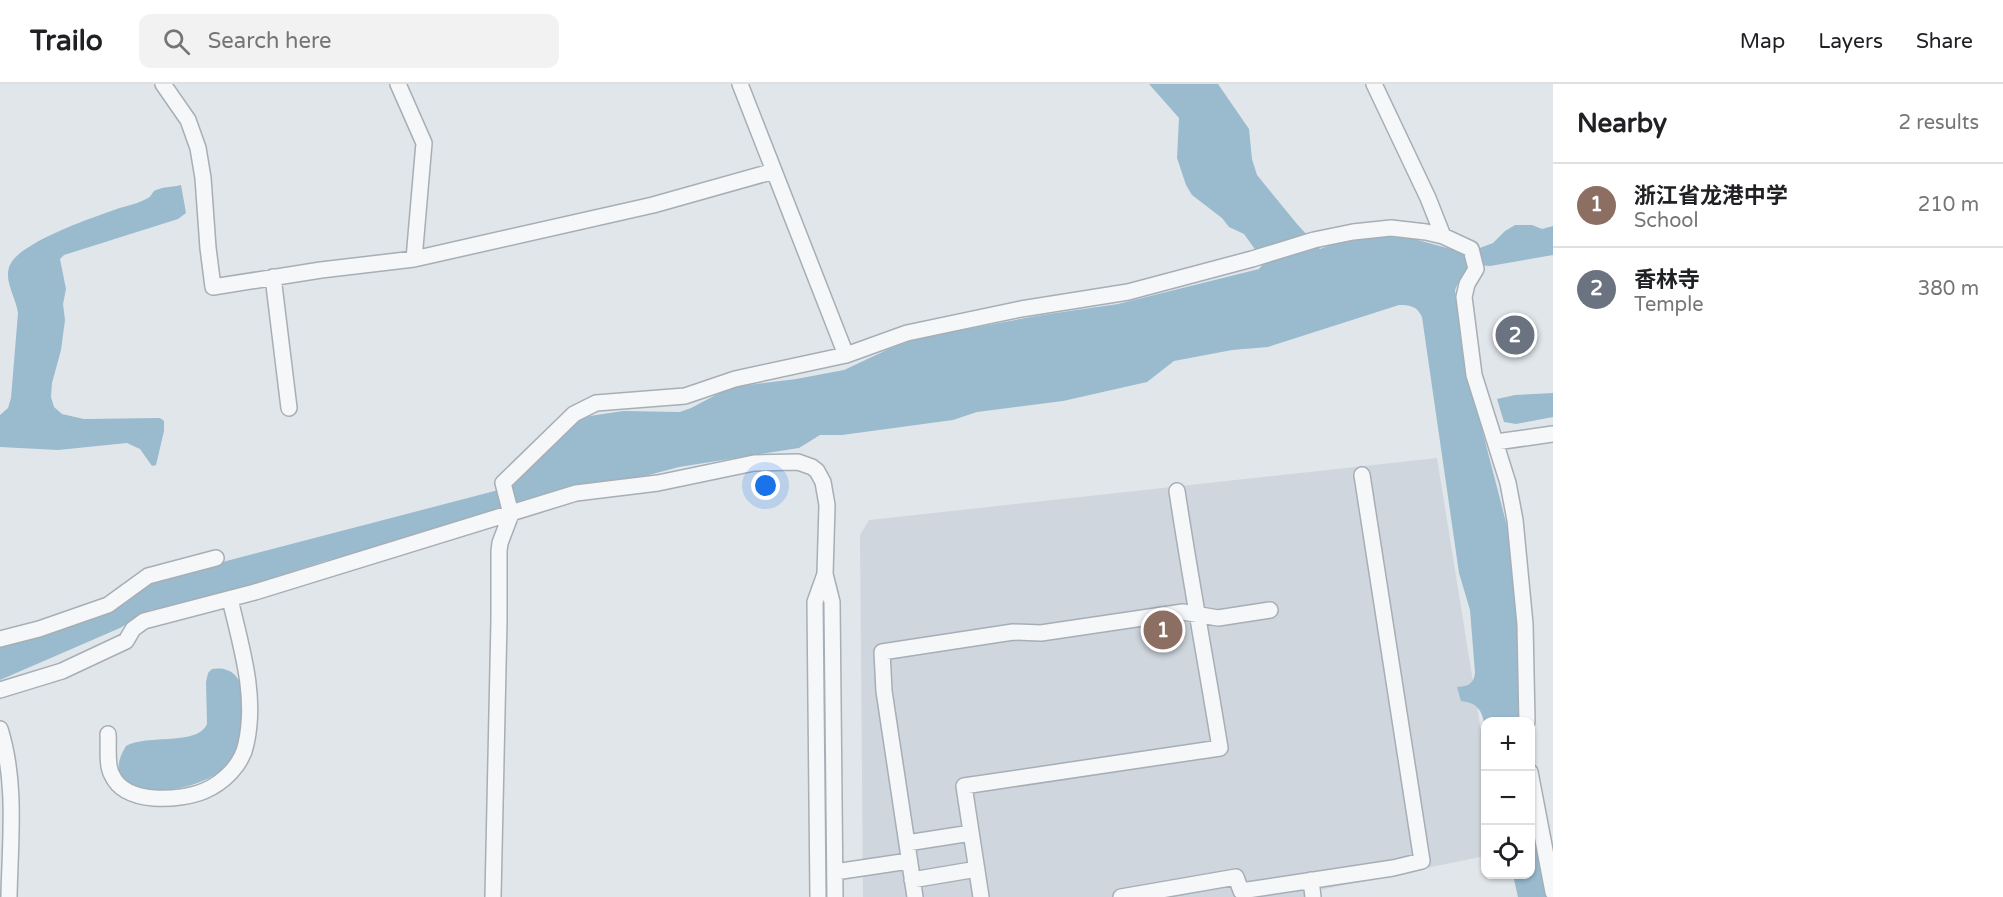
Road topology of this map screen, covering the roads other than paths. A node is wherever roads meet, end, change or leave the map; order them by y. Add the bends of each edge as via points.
1 (163, 84) edge
2 (398, 84) edge
3 (740, 84) edge
4 (1374, 84) edge
5 (774, 171) junction
6 (1443, 236) junction
7 (414, 259) junction
8 (273, 277) junction
9 (846, 355) junction
10 (289, 408) dead end
11 (1553, 434) edge
12 (1496, 442) junction
13 (1362, 475) dead end
14 (1177, 491) dead end
15 (511, 514) junction
16 (216, 558) dead end
17 (825, 574) junction
18 (230, 599) junction
19 (1270, 610) dead end
20 (1197, 615) junction
21 (0, 639) edge
22 (0, 690) edge
23 (1527, 717) edge
24 (0, 729) edge
25 (108, 734) dead end
26 (1535, 798) edge
27 (971, 833) junction
28 (907, 843) junction
29 (909, 861) junction
30 (977, 869) junction
31 (835, 872) junction
32 (912, 880) junction
33 (1311, 880) junction
34 (1553, 892) edge
35 (9, 897) edge
36 (493, 897) edge
37 (818, 897) edge
38 (835, 897) edge
39 (915, 897) edge
40 (981, 897) edge
41 (1121, 897) edge
42 (1313, 897) edge

1 - 8 street via 188,120 198,148 213,287
2 - 7 street via 424,143
3 - 5 street
4 - 6 street
5 - 7 street via 653,205
5 - 9 street
6 - 9 street via 1392,228 1353,232 1128,292 923,329
6 - 12 street via 1471,249 1476,269 1464,297 1474,375
7 - 8 street
8 - 10 street
9 - 15 street via 735,379 685,396 587,407 574,414 503,483
11 - 12 street
12 - 23 street via 1508,483 1520,558
13 - 33 street via 1422,861
14 - 20 street
15 - 17 street via 576,493 658,483 754,464 803,463 817,471 823,482 827,505
15 - 18 street
15 - 36 street via 498,551
16 - 21 street via 148,576 108,605
17 - 31 street via 832,602
17 - 37 street via 815,602
18 - 22 street via 144,621 126,641 62,671
18 - 25 street via 249,686 250,709 244,750 227,776 193,794 151,798 135,795 110,773
19 - 20 street via 1218,618
20 - 27 street via 1220,748 964,786
20 - 28 street via 1184,612 1041,633 1013,632 882,652 884,692
24 - 35 street via 11,787
26 - 34 street
27 - 28 street
27 - 30 street
28 - 29 street
29 - 31 street
29 - 32 street
30 - 32 street
30 - 40 street
31 - 38 street
32 - 39 street
33 - 41 street via 1242,891 1236,877
33 - 42 street

